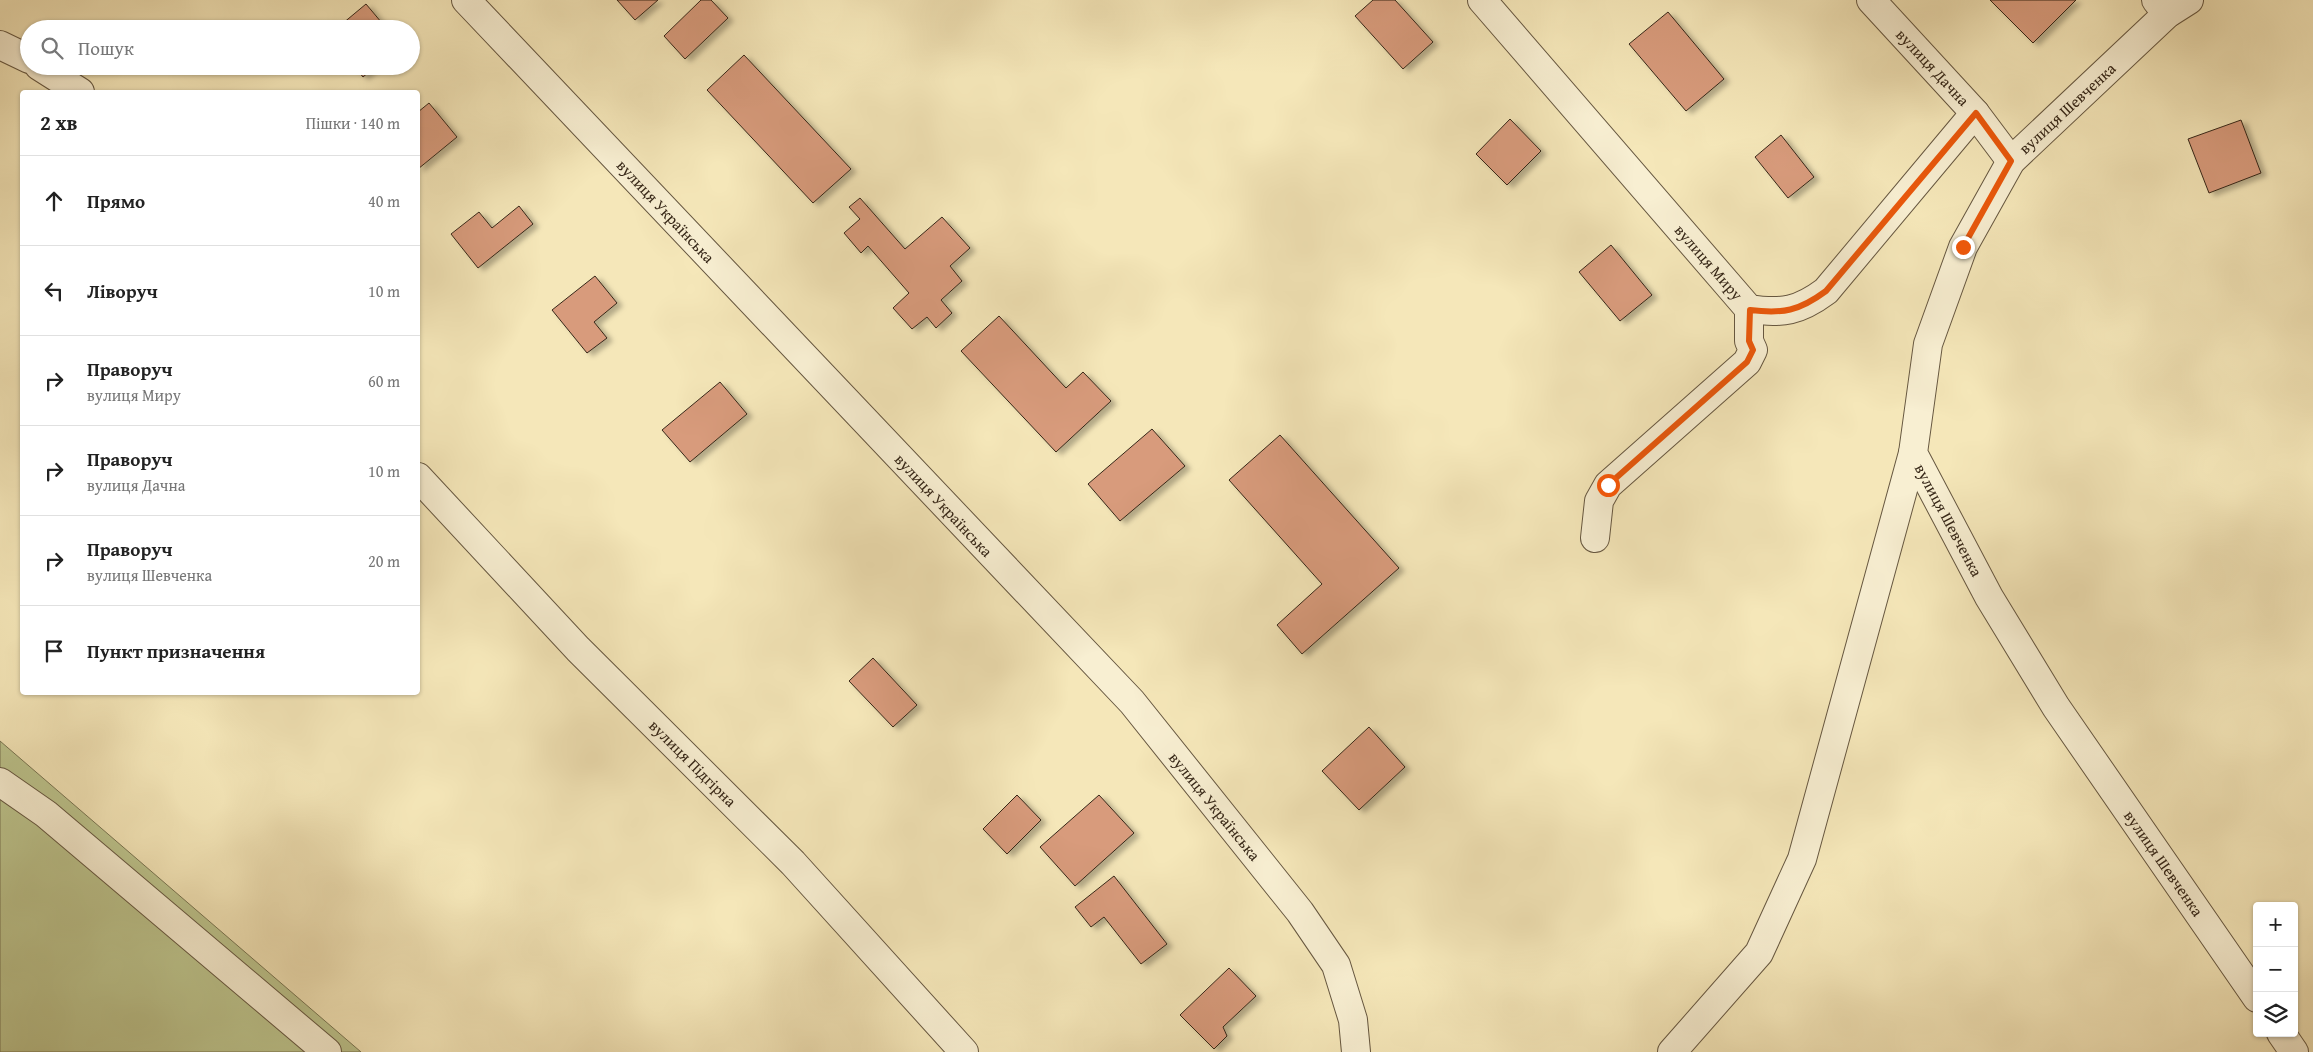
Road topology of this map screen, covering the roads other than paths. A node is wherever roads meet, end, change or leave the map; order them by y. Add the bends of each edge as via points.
1 (466, 0) edge
2 (1482, 0) edge
3 (1871, 0) edge
4 (2171, 5) edge
5 (0, 45) edge
6 (20, 55) edge
7 (54, 75) edge
8 (77, 90) edge
9 (1976, 113) junction
10 (2011, 161) junction
11 (1750, 310) junction
12 (1913, 453) junction
13 (420, 479) edge
14 (1595, 538) dead end
15 (0, 782) edge
16 (2253, 992) edge
17 (2284, 1037) edge
18 (327, 1052) edge
19 (964, 1052) edge
20 (1356, 1052) edge
21 (1672, 1052) edge
22 (2294, 1052) edge

1 - 20 street, вулиця Українська via 1132,702 1300,912 1336,965 1353,1020
2 - 11 street, вулиця Миру
3 - 9 street, вулиця Дачна
4 - 10 street, вулиця Шевченка
5 - 6 street
7 - 8 street
9 - 10 street, вулиця Дачна
9 - 11 street, вулиця Миру via 1826,291 1811,303 1791,311
10 - 12 street, вулиця Шевченка via 1963,247 1928,344
11 - 14 street via 1749,341 1753,350 1747,362 1608,485 1600,501
12 - 16 street, вулиця Шевченка via 1989,597 2056,707
12 - 21 street via 1802,859 1759,953
13 - 19 street, вулиця Підгірна via 578,649 794,863
15 - 18 street via 46,814
17 - 22 street

